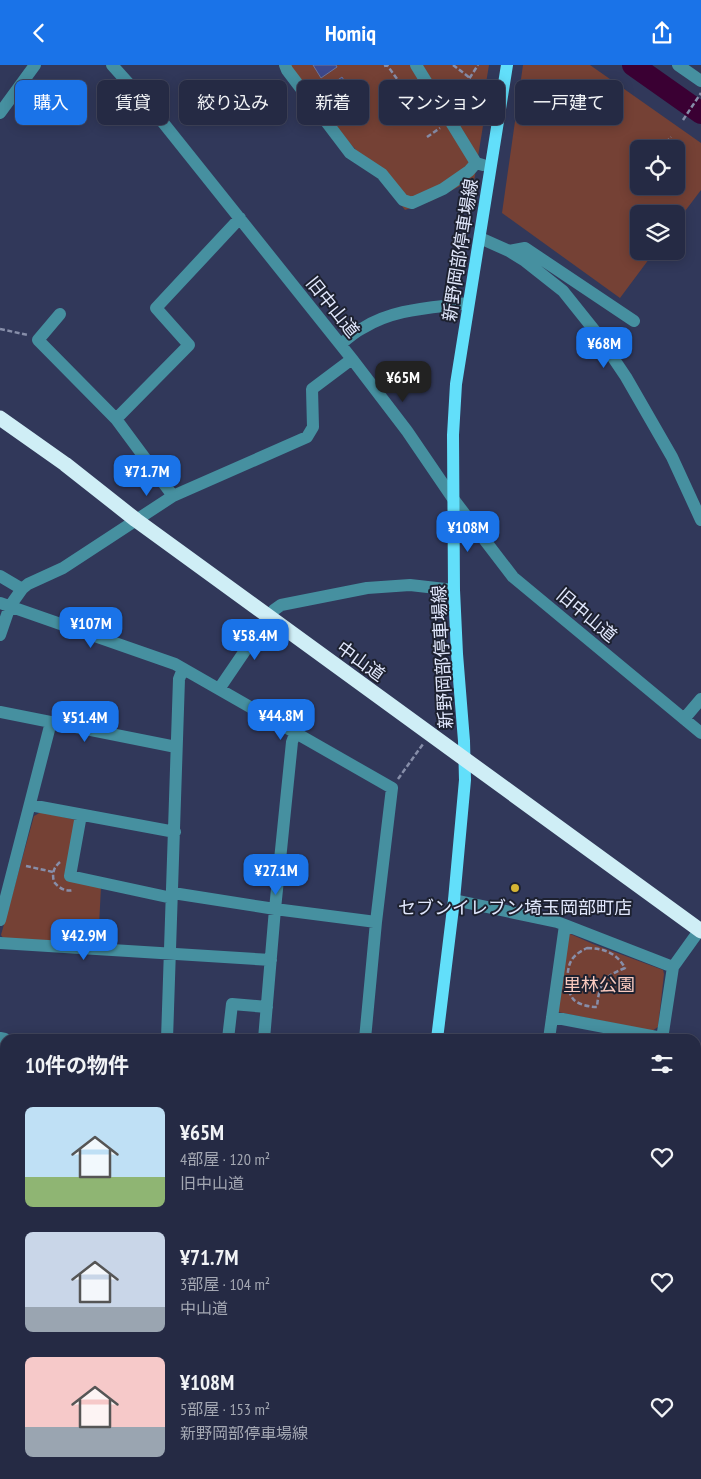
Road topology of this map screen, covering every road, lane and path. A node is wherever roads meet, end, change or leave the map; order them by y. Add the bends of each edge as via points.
1 (35, 65) edge
2 (112, 65) edge
3 (286, 65) edge
4 (416, 65) edge
5 (453, 65) edge
6 (478, 65) edge
7 (507, 65) edge
8 (678, 65) edge
9 (384, 66) edge
10 (470, 78) joint
11 (397, 80) edge
12 (426, 80) edge
13 (701, 81) edge
14 (701, 93) edge
15 (0, 113) edge
16 (683, 120) dead end
17 (440, 125) edge
18 (455, 125) edge
19 (427, 137) dead end
20 (671, 137) dead end
21 (668, 140) edge
22 (476, 163) junction
23 (491, 168) junction
24 (240, 218) junction
25 (480, 238) junction
26 (510, 251) junction
27 (468, 303) junction
28 (60, 314) dead end
29 (634, 321) dead end
30 (0, 329) edge
31 (38, 340) junction
32 (341, 344) junction
33 (352, 359) junction
34 (0, 418) edge
35 (116, 419) junction
36 (173, 496) junction
37 (454, 500) junction
38 (701, 520) edge
39 (136, 521) junction
40 (0, 576) edge
41 (22, 589) junction
42 (454, 590) junction
43 (5, 605) edge
44 (268, 617) junction
45 (0, 635) edge
46 (183, 669) junction
47 (219, 689) junction
48 (701, 699) edge
49 (0, 712) edge
50 (684, 719) junction
51 (51, 722) junction
52 (701, 733) edge
53 (296, 734) junction
54 (423, 744) dead end
55 (176, 747) junction
56 (465, 759) junction
57 (392, 788) junction
58 (30, 805) junction
59 (81, 815) junction
60 (175, 832) junction
61 (14, 864) junction
62 (53, 872) dead end
63 (173, 895) junction
64 (454, 900) junction
65 (275, 909) junction
66 (0, 920) edge
67 (376, 922) junction
68 (565, 925) junction
69 (700, 930) edge
70 (0, 943) edge
71 (170, 952) junction
72 (271, 960) junction
73 (673, 967) junction
74 (267, 1007) junction
75 (597, 1007) joint
76 (552, 1017) junction
77 (168, 1034) edge
78 (229, 1034) edge
79 (264, 1034) edge
80 (365, 1034) edge
81 (438, 1034) edge
82 (550, 1034) edge
83 (641, 1034) edge
84 (663, 1034) edge

1 - 15 street
2 - 24 street, 旧中山道
3 - 22 street via 350,153 382,174 403,200 412,203 443,189
4 - 12 street
5 - 10 path
6 - 10 path
7 - 23 main road, 新野岡部停車場線
8 - 13 street
9 - 11 path via 387,65
14 - 16 path
17 - 19 path
18 - 22 street
20 - 21 path
22 - 23 street
23 - 25 main road, 新野岡部停車場線
24 - 32 street, 旧中山道
24 - 35 street via 156,308 189,345
25 - 26 street
25 - 27 main road, 新野岡部停車場線
26 - 29 street via 525,248
26 - 38 street via 563,291 595,331 672,457
27 - 32 street via 389,315 363,327
27 - 37 main road, 新野岡部停車場線 via 456,384
28 - 31 street
30 - 31 path
31 - 35 street
32 - 33 street, 旧中山道
33 - 36 street via 312,389 313,427 307,437
33 - 37 street, 旧中山道
34 - 39 highway, 中山道 via 65,464
35 - 36 street
36 - 39 street
37 - 42 main road, 新野岡部停車場線
37 - 50 street, 旧中山道 via 513,577
39 - 41 street via 63,568
39 - 44 highway, 中山道
40 - 41 street
41 - 43 street
42 - 44 street via 410,585 367,588 281,605
42 - 56 main road, 新野岡部停車場線
43 - 45 street
43 - 46 street
44 - 47 street
44 - 56 highway, 中山道
46 - 47 street
46 - 55 street via 179,679
47 - 53 street
48 - 50 street
49 - 51 street
50 - 52 street, 旧中山道
51 - 55 street
51 - 58 street
53 - 57 street
53 - 65 street via 292,742
54 - 57 path
55 - 60 street
56 - 64 main road, 新野岡部停車場線
56 - 69 highway, 中山道
57 - 67 street
58 - 59 street
58 - 61 street
59 - 60 street
59 - 63 street via 70,876
60 - 63 street
61 - 62 path
61 - 66 street
63 - 65 street
63 - 71 street
64 - 68 street
64 - 81 main road, 新野岡部停車場線
65 - 67 street
65 - 72 street
67 - 80 street
68 - 73 street
68 - 76 street
69 - 73 street
70 - 71 street
71 - 72 street
71 - 77 street
72 - 74 street
73 - 84 street
74 - 78 street via 232,1004
74 - 79 street
75 - 75 path via 574,1000 570,991 568,974 571,961 587,948 599,948 615,955 625,968 604,980 598,992
76 - 82 street
76 - 83 street

